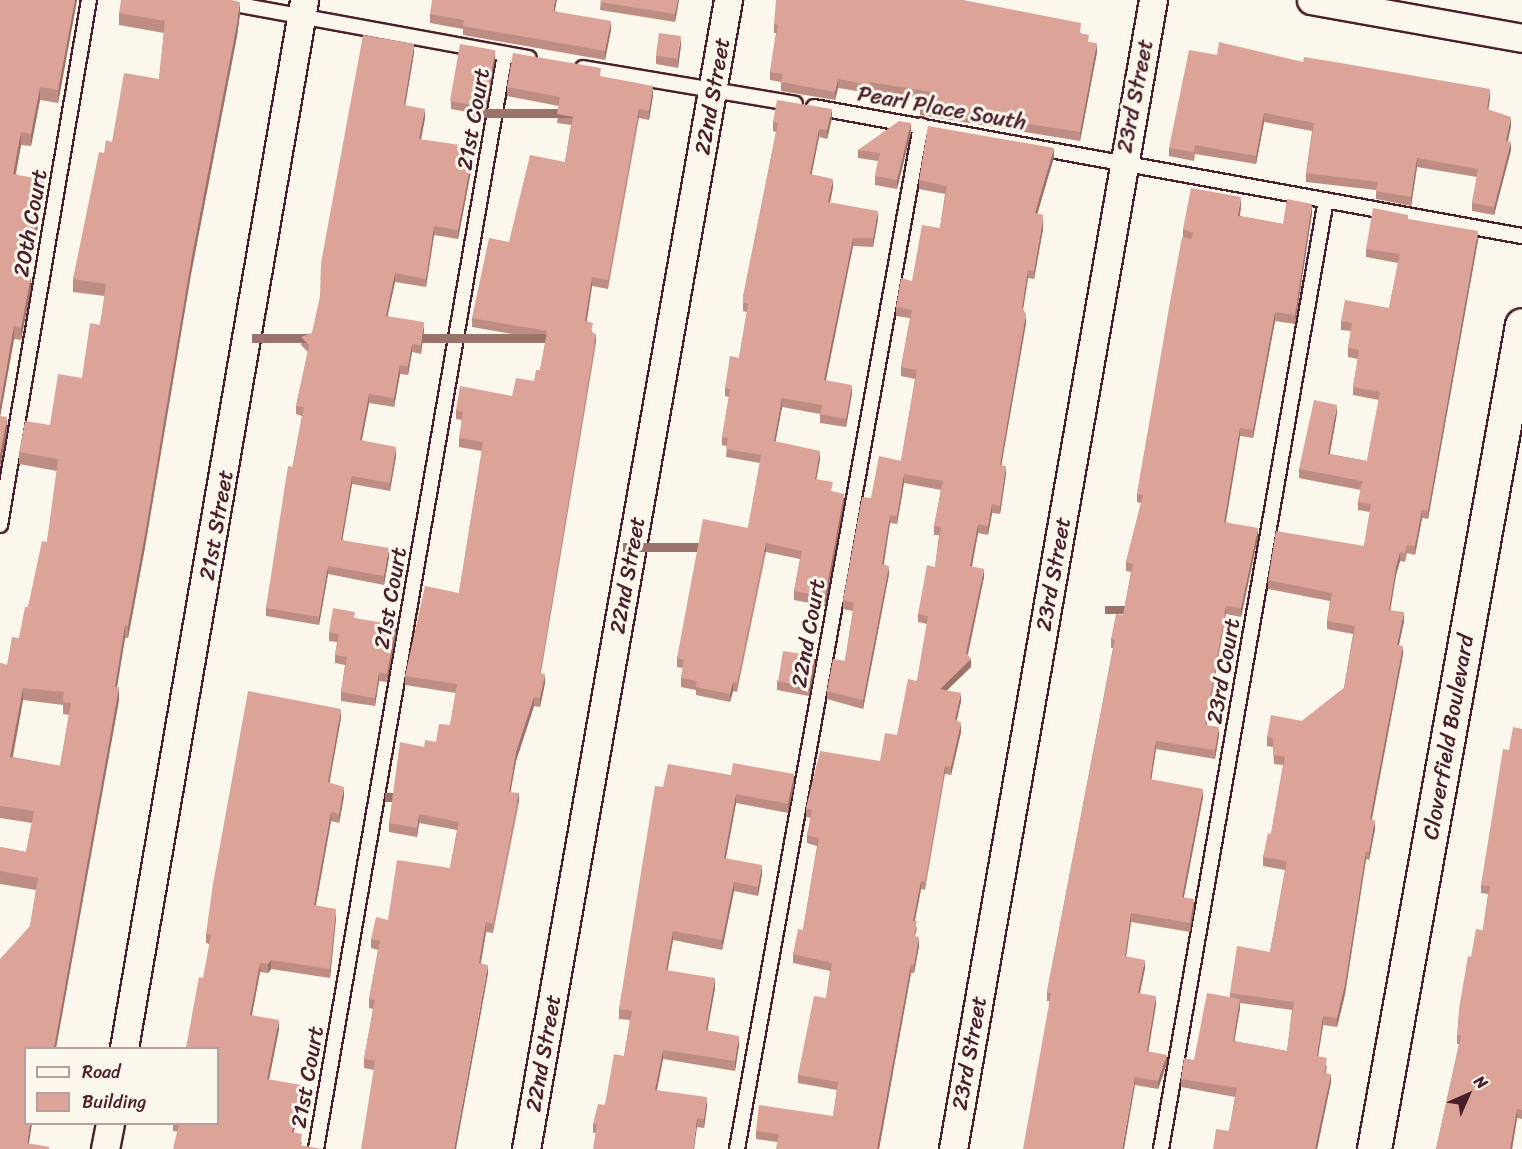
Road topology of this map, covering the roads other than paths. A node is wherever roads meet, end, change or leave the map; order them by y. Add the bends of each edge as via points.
1 (89, 0) edge
2 (212, 0) edge
3 (728, 0) edge
4 (1154, 0) edge
5 (1311, 0) edge
6 (303, 8) edge
7 (1522, 38) edge
8 (505, 54) junction
9 (540, 60) edge
10 (563, 64) edge
11 (713, 91) junction
12 (921, 125) junction
13 (1123, 160) junction
14 (1326, 200) junction
15 (1522, 236) edge
16 (1522, 325) edge
17 (0, 525) edge
18 (124, 1047) edge
19 (110, 1125) edge
20 (105, 1149) edge
21 (316, 1149) edge
22 (526, 1149) edge
23 (737, 1149) edge
24 (953, 1149) edge
25 (1161, 1149) edge
26 (1374, 1149) edge

1 - 17 lane, 20th Court
2 - 6 lane
3 - 11 street, 22nd Street
4 - 13 street, 23rd Street
5 - 7 street
6 - 8 lane
6 - 18 street, 21st Street
8 - 9 lane
8 - 21 lane, 21st Court
10 - 11 lane, Pearl Place South
11 - 12 lane, Pearl Place South
11 - 22 street, 22nd Street
12 - 13 lane, Pearl Place South
12 - 23 lane, 22nd Court
13 - 14 lane, Pearl Place South
13 - 24 street, 23rd Street
14 - 15 lane, Pearl Place South
14 - 25 lane, 23rd Court
16 - 26 street, Cloverfield Boulevard
19 - 20 street

